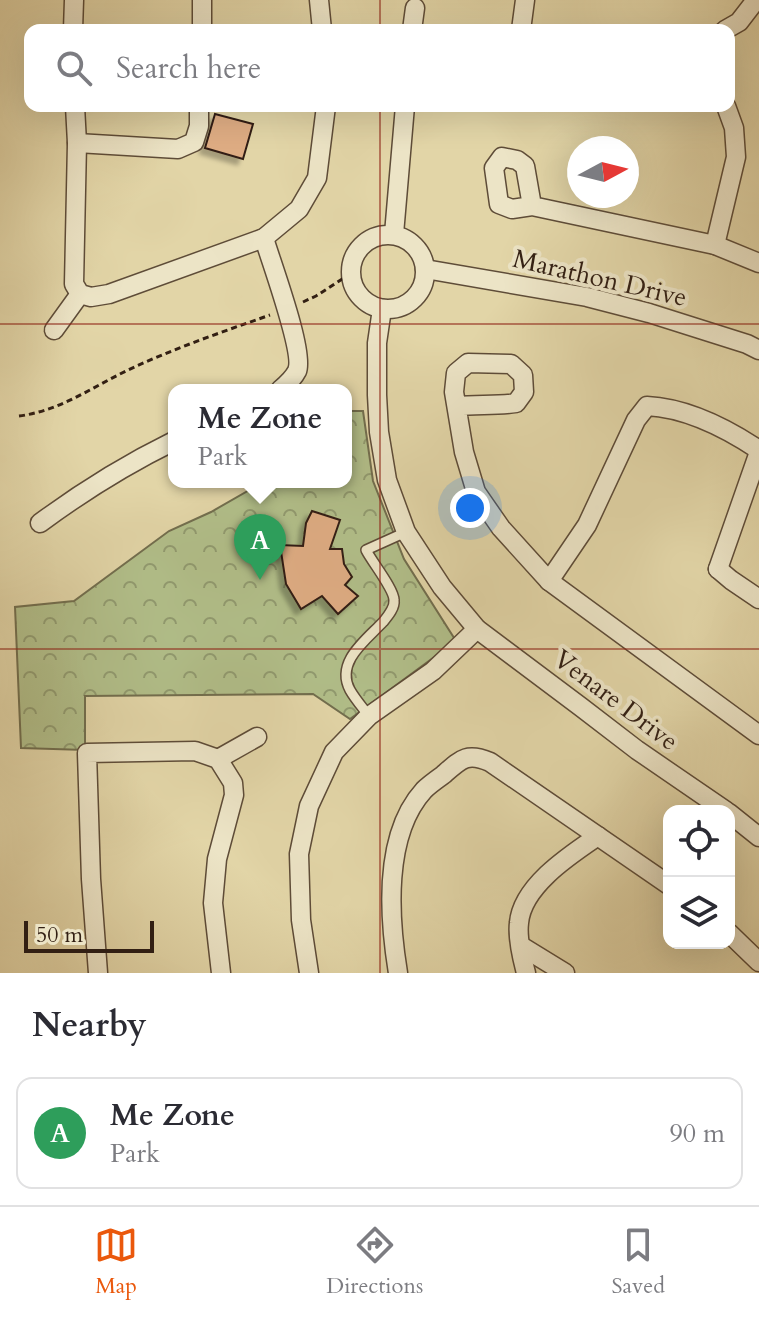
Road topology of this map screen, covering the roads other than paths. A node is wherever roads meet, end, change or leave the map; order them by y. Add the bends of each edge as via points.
1 (74, 0) edge
2 (202, 0) edge
3 (319, 0) edge
4 (525, 0) edge
5 (756, 0) edge
6 (416, 3) edge
7 (73, 24) edge
8 (202, 24) edge
9 (321, 24) edge
10 (413, 24) edge
11 (522, 24) edge
12 (735, 24) edge
13 (75, 112) edge
14 (199, 112) edge
15 (325, 112) edge
16 (404, 112) edge
17 (728, 112) edge
18 (77, 143) junction
19 (532, 206) dead end
20 (394, 234) junction
21 (264, 238) junction
22 (715, 245) junction
23 (759, 263) edge
24 (425, 269) junction
25 (80, 294) junction
26 (382, 309) junction
27 (54, 330) dead end
28 (759, 350) edge
29 (287, 384) edge
30 (457, 406) dead end
31 (168, 444) edge
32 (759, 451) edge
33 (40, 523) dead end
34 (406, 532) junction
35 (549, 581) junction
36 (759, 599) edge
37 (477, 629) junction
38 (369, 716) junction
39 (759, 735) edge
40 (257, 737) dead end
41 (218, 759) junction
42 (718, 805) edge
43 (735, 818) edge
44 (598, 836) junction
45 (759, 837) edge
46 (663, 881) edge
47 (735, 939) edge
48 (521, 946) junction
49 (759, 962) edge
50 (98, 973) edge
51 (221, 973) edge
52 (309, 973) edge
53 (398, 973) edge
54 (526, 973) edge
55 (565, 973) edge

1 - 7 street
2 - 8 street
3 - 9 street
4 - 11 street
5 - 12 street
6 - 10 street
13 - 18 street
14 - 18 street via 194,142 178,149
15 - 21 street via 317,178 299,209
16 - 20 street
17 - 22 street via 736,157
18 - 25 street via 74,284
19 - 22 street
20 - 24 street via 416,246
20 - 26 street via 372,237 351,263 353,287 370,305
21 - 25 street via 109,294
21 - 29 street via 296,347 298,369
22 - 23 street
24 - 26 street via 413,299
24 - 28 street, Marathon Drive via 587,297
25 - 27 street
26 - 34 street, Venare Drive via 377,343 379,432 387,480
30 - 35 street via 476,492
31 - 33 street
32 - 35 street via 734,433 670,407 647,406 587,525
32 - 36 street via 709,569
34 - 37 street, Venare Drive
34 - 38 lane via 366,550 395,601 347,662 350,690
35 - 39 street
37 - 38 street via 433,671
37 - 42 street, Venare Drive
38 - 52 street via 334,752 309,806 299,854
40 - 41 street
41 - 50 street via 195,751 87,753
41 - 51 street via 234,795 217,859 213,903
43 - 45 street, Venare Drive
44 - 46 street
44 - 48 street via 566,858 522,906
44 - 53 street via 490,762 476,756 460,760 423,791 403,824 393,866 391,909
47 - 49 street
48 - 54 street
48 - 55 street

